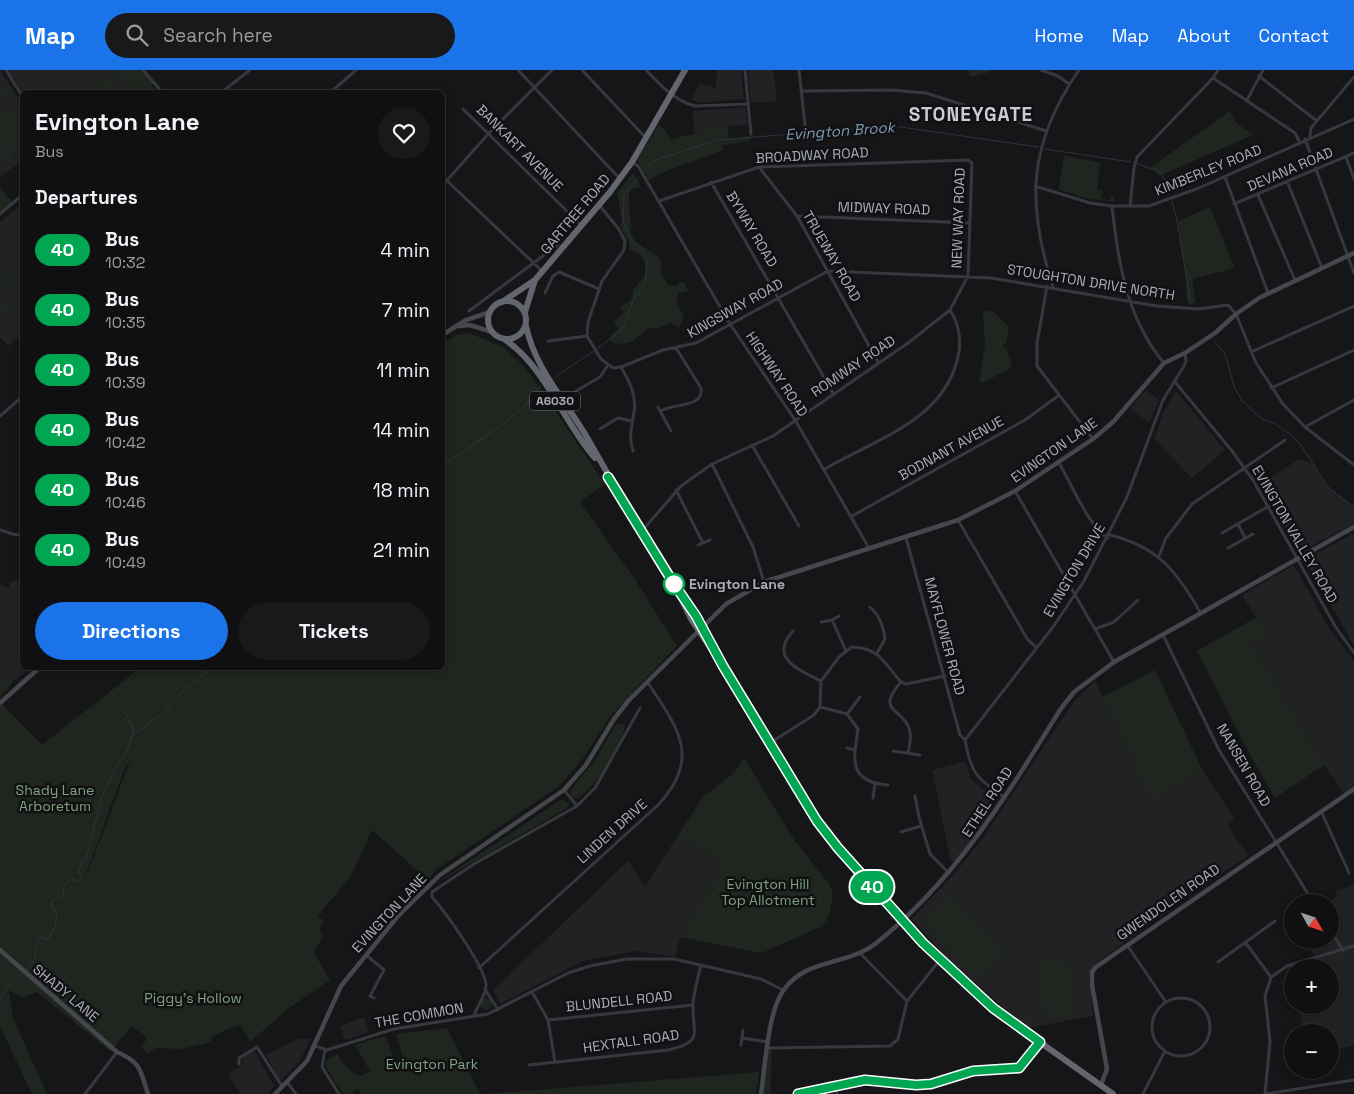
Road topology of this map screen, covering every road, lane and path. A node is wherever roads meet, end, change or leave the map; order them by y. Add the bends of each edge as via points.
1 (6, 70) edge
2 (143, 70) edge
3 (250, 70) edge
4 (356, 70) edge
5 (518, 70) edge
6 (552, 70) edge
7 (582, 70) edge
8 (646, 70) edge
9 (685, 70) edge
10 (745, 70) edge
11 (799, 70) edge
12 (1041, 70) edge
13 (1079, 70) edge
14 (1218, 70) edge
15 (1263, 70) edge
16 (1259, 76) junction
17 (1354, 77) edge
18 (1213, 78) junction
19 (1069, 84) junction
20 (534, 87) junction
21 (160, 90) edge
22 (225, 90) edge
23 (333, 90) edge
24 (803, 91) junction
25 (20, 93) edge
26 (672, 94) junction
27 (1246, 100) junction
28 (748, 104) junction
29 (463, 108) dead end
30 (1354, 119) edge
31 (1317, 121) junction
32 (805, 125) dead end
33 (1046, 131) junction
34 (489, 133) junction
35 (751, 134) dead end
36 (1310, 137) junction
37 (646, 138) junction
38 (1305, 139) junction
39 (1300, 143) junction
40 (1354, 153) edge
41 (1346, 157) junction
42 (971, 161) joint
43 (632, 162) junction
44 (759, 167) junction
45 (1317, 168) junction
46 (1225, 176) junction
47 (445, 178) edge
48 (620, 179) junction
49 (1354, 179) edge
50 (448, 181) junction
51 (1287, 181) junction
52 (711, 182) junction
53 (445, 184) edge
54 (1035, 186) junction
55 (1258, 195) junction
56 (20, 197) edge
57 (659, 201) junction
58 (1234, 204) junction
59 (599, 205) junction
60 (1112, 206) junction
61 (1130, 206) junction
62 (0, 214) edge
63 (797, 216) junction
64 (970, 222) junction
65 (581, 225) junction
66 (559, 244) dead end
67 (1354, 253) edge
68 (1349, 256) junction
69 (535, 264) junction
70 (1322, 268) junction
71 (543, 271) junction
72 (828, 271) junction
73 (1354, 273) edge
74 (968, 276) junction
75 (535, 280) junction
76 (1295, 280) junction
77 (1047, 286) junction
78 (1053, 287) junction
79 (599, 289) junction
80 (545, 293) dead end
81 (1268, 293) junction
82 (779, 297) junction
83 (502, 302) junction
84 (1130, 302) junction
85 (479, 304) junction
86 (1354, 306) edge
87 (487, 310) junction
88 (950, 310) junction
89 (469, 311) dead end
90 (525, 312) junction
91 (1236, 314) junction
92 (730, 324) junction
93 (456, 326) junction
94 (526, 326) junction
95 (492, 332) junction
96 (445, 333) edge
97 (587, 336) junction
98 (504, 339) junction
99 (548, 341) dead end
100 (676, 348) junction
101 (1354, 350) edge
102 (1251, 352) junction
103 (1185, 353) junction
104 (878, 362) junction
105 (1164, 363) junction
106 (608, 365) junction
107 (621, 367) junction
108 (1175, 382) junction
109 (1271, 388) junction
110 (576, 391) dead end
111 (833, 392) junction
112 (1058, 396) junction
113 (20, 399) edge
114 (1354, 400) edge
115 (0, 416) edge
116 (795, 420) junction
117 (632, 421) junction
118 (1305, 427) junction
119 (600, 429) dead end
120 (671, 431) dead end
121 (1094, 439) junction
122 (1285, 440) dead end
123 (752, 445) junction
124 (633, 451) dead end
125 (1059, 463) junction
126 (712, 464) junction
127 (1354, 465) edge
128 (602, 467) junction
129 (1243, 468) junction
130 (824, 469) junction
131 (676, 490) junction
132 (1015, 491) junction
133 (1269, 506) junction
134 (852, 516) junction
135 (958, 520) junction
136 (1238, 524) junction
137 (799, 526) dead end
138 (1354, 527) edge
139 (0, 530) edge
140 (642, 531) junction
141 (1222, 533) dead end
142 (20, 534) edge
143 (1253, 534) dead end
144 (1109, 536) junction
145 (906, 538) junction
146 (1245, 538) junction
147 (710, 540) dead end
148 (703, 543) junction
149 (698, 545) dead end
150 (1228, 548) dead end
151 (870, 549) junction
152 (1159, 556) junction
153 (1294, 560) junction
154 (764, 582) junction
155 (1075, 595) junction
156 (1138, 600) dead end
157 (870, 607) dead end
158 (1200, 612) junction
159 (839, 616) dead end
160 (832, 620) junction
161 (822, 622) dead end
162 (700, 629) junction
163 (1095, 629) junction
164 (794, 631) dead end
165 (1163, 634) junction
166 (1036, 647) junction
167 (846, 651) junction
168 (877, 653) junction
169 (1354, 653) edge
170 (1114, 662) junction
171 (37, 670) edge
172 (945, 676) junction
173 (821, 681) junction
174 (900, 682) junction
175 (648, 683) junction
176 (860, 697) dead end
177 (0, 703) edge
178 (640, 708) dead end
179 (820, 708) junction
180 (847, 714) junction
181 (965, 740) junction
182 (770, 743) junction
183 (847, 748) dead end
184 (855, 750) junction
185 (893, 751) dead end
186 (908, 753) junction
187 (920, 755) dead end
188 (875, 784) junction
189 (888, 785) dead end
190 (1354, 788) edge
191 (564, 790) junction
192 (915, 796) dead end
193 (1004, 797) junction
194 (873, 798) dead end
195 (577, 806) junction
196 (1321, 811) junction
197 (921, 826) junction
198 (901, 832) dead end
199 (1276, 841) junction
200 (1348, 873) dead end
201 (949, 874) junction
202 (1308, 894) edge
203 (902, 920) junction
204 (1275, 921) dead end
205 (1245, 942) junction
206 (1339, 944) edge
207 (1126, 945) junction
208 (1354, 946) edge
209 (0, 950) edge
210 (1343, 950) junction
211 (860, 953) junction
212 (365, 954) junction
213 (940, 959) junction
214 (1218, 962) dead end
215 (702, 965) junction
216 (479, 968) junction
217 (1271, 977) junction
218 (485, 989) junction
219 (783, 990) junction
220 (532, 992) junction
221 (374, 998) dead end
222 (907, 1001) junction
223 (1166, 1002) junction
224 (693, 1005) junction
225 (498, 1010) junction
226 (474, 1016) junction
227 (548, 1020) junction
228 (743, 1030) dead end
229 (742, 1038) junction
230 (769, 1042) junction
231 (1040, 1042) junction
232 (741, 1045) dead end
233 (315, 1046) junction
234 (768, 1048) junction
235 (325, 1050) junction
236 (1165, 1051) junction
237 (117, 1052) junction
238 (554, 1062) junction
239 (239, 1064) dead end
240 (529, 1065) dead end
241 (1354, 1080) edge
242 (287, 1081) junction
243 (836, 1085) junction
244 (1102, 1085) junction
245 (282, 1086) junction
246 (87, 1093) edge
247 (148, 1094) edge
248 (275, 1094) edge
249 (296, 1094) edge
250 (339, 1094) edge
251 (760, 1094) edge
252 (798, 1094) edge
253 (837, 1094) edge
254 (1113, 1094) edge
255 (1143, 1094) edge
256 (1265, 1094) edge

1 - 25 street
2 - 21 street
3 - 22 street
4 - 23 street
5 - 20 street
6 - 20 street
7 - 37 street
8 - 26 street
9 - 26 highway, GARTREE ROAD
10 - 28 street
11 - 24 street
12 - 19 street
13 - 19 street
14 - 18 street
15 - 16 street
16 - 27 street
16 - 31 street
17 - 31 street
18 - 27 street
18 - 61 street via 1137,157
19 - 33 street
20 - 34 street
20 - 48 street
24 - 32 street
24 - 33 street via 926,93
26 - 28 street via 695,106
26 - 37 highway, GARTREE ROAD
27 - 39 street via 1295,133
28 - 35 street
29 - 34 street, BANKART AVENUE
30 - 36 street, KIMBERLEY ROAD
31 - 36 street via 1311,128
33 - 54 street
34 - 50 street
34 - 65 street, BANKART AVENUE
36 - 38 street, KIMBERLEY ROAD
37 - 43 highway, GARTREE ROAD
38 - 39 street, KIMBERLEY ROAD
38 - 45 street
39 - 46 street, KIMBERLEY ROAD
40 - 41 street, DEVANA ROAD
41 - 45 street, DEVANA ROAD
41 - 49 street
42 - 44 street, BROADWAY ROAD
42 - 64 street, NEW WAY ROAD
43 - 48 highway, GARTREE ROAD
43 - 57 street, HIGHWAY ROAD via 638,166
44 - 52 street, BROADWAY ROAD
44 - 63 street, TRUEWAY ROAD
45 - 51 street, DEVANA ROAD
45 - 68 street
46 - 58 street
46 - 61 street, KIMBERLEY ROAD via 1149,206
47 - 50 street
48 - 59 highway, GARTREE ROAD
50 - 53 street
50 - 69 street
51 - 55 street, DEVANA ROAD
51 - 70 street
52 - 57 street, BROADWAY ROAD
52 - 82 street, BYWAY ROAD
54 - 60 street, KIMBERLEY ROAD via 1090,203
54 - 78 street via 1038,240
55 - 58 street, DEVANA ROAD
55 - 76 street
56 - 62 street
57 - 92 street, HIGHWAY ROAD
58 - 81 street
59 - 65 highway, GARTREE ROAD
59 - 79 street via 625,241 624,250
60 - 61 street, KIMBERLEY ROAD
60 - 84 street
63 - 64 street, MIDWAY ROAD
63 - 72 street, TRUEWAY ROAD
64 - 74 street, NEW WAY ROAD
65 - 71 highway, GARTREE ROAD
66 - 69 street, GARTREE ROAD
67 - 68 street, EVINGTON LANE
68 - 70 street, EVINGTON LANE
68 - 73 street
69 - 71 street
69 - 85 street, GARTREE ROAD
70 - 76 street, EVINGTON LANE
71 - 75 highway, GARTREE ROAD
72 - 74 street, KINGSWAY ROAD
72 - 82 street, KINGSWAY ROAD
72 - 104 street, TRUEWAY ROAD
74 - 77 street, STOUGHTON DRIVE NORTH
74 - 88 street, ROMWAY ROAD
75 - 83 highway, GARTREE ROAD
75 - 90 highway, GARTREE ROAD
76 - 81 street, EVINGTON LANE
77 - 78 street, STOUGHTON DRIVE NORTH
77 - 112 street via 1037,366
78 - 84 street, STOUGHTON DRIVE NORTH
79 - 80 street via 559,272 553,276
79 - 97 street
81 - 91 street, EVINGTON LANE
82 - 92 street, KINGSWAY ROAD
82 - 111 street, BYWAY ROAD
83 - 87 highway
83 - 90 highway via 517,304
84 - 91 street, STOUGHTON DRIVE NORTH via 1198,309 1228,305
84 - 105 street via 1148,344
85 - 87 street
85 - 89 street, GARTREE ROAD
86 - 102 street
87 - 93 street
87 - 95 highway
88 - 104 street, ROMWAY ROAD
88 - 130 street via 956,320 959,354 954,372 937,399 912,422
90 - 94 highway
91 - 102 street
91 - 103 street, EVINGTON LANE
92 - 100 street, KINGSWAY ROAD via 696,343
92 - 116 street, HIGHWAY ROAD
93 - 95 street
93 - 96 street
94 - 98 highway via 515,338
94 - 128 highway, A6030 via 537,361 588,438
95 - 98 highway
97 - 99 street
97 - 106 street
98 - 128 highway, A6030 via 531,364 581,443
100 - 107 street, KINGSWAY ROAD
100 - 120 street via 702,393 693,403 659,409
101 - 109 street
102 - 109 street
103 - 105 street, EVINGTON LANE
103 - 108 street, EVINGTON DRIVE via 1186,361
104 - 111 street, ROMWAY ROAD
105 - 121 street, EVINGTON LANE
106 - 107 street
106 - 110 street via 600,377
107 - 117 street via 633,393
108 - 129 street, EVINGTON VALLEY ROAD
108 - 144 street, EVINGTON DRIVE via 1159,410
109 - 118 street
111 - 116 street, ROMWAY ROAD
112 - 121 street
112 - 134 street, BODNANT AVENUE via 1025,420
113 - 115 street
114 - 118 street
116 - 123 street, ROMWAY ROAD via 773,436
116 - 130 street, HIGHWAY ROAD
117 - 119 street via 618,418
117 - 124 street via 630,442
118 - 127 street
121 - 125 street, EVINGTON LANE
122 - 129 street
123 - 126 street, ROMWAY ROAD
123 - 137 street
125 - 132 street, EVINGTON LANE
125 - 144 street via 1090,518 1100,532
126 - 131 street, ROMWAY ROAD
126 - 154 street via 753,547
128 - 140 highway, A6030
129 - 133 street, EVINGTON VALLEY ROAD
129 - 152 street via 1192,504 1166,538
130 - 134 street, HIGHWAY ROAD
131 - 140 street, ROMWAY ROAD
131 - 148 street
132 - 135 street, EVINGTON LANE
132 - 155 street
133 - 136 street
133 - 153 street, EVINGTON VALLEY ROAD
134 - 151 street, HIGHWAY ROAD
135 - 145 street, EVINGTON LANE
135 - 166 street via 1028,640
136 - 141 street
136 - 146 street
138 - 153 street, ETHEL ROAD
139 - 142 street
140 - 162 highway, A6030
143 - 146 street
144 - 152 street via 1126,539
144 - 155 street, EVINGTON DRIVE
145 - 151 street, EVINGTON LANE
145 - 172 street, MAYFLOWER ROAD
146 - 150 street
147 - 148 street
148 - 149 street
151 - 154 street, EVINGTON LANE
152 - 158 street via 1182,581
153 - 158 street, ETHEL ROAD
153 - 169 street, EVINGTON VALLEY ROAD
154 - 162 street, EVINGTON LANE via 726,604
155 - 163 street
155 - 166 street, EVINGTON DRIVE
156 - 163 street via 1114,622
157 - 168 street via 883,625 885,639
158 - 165 street, ETHEL ROAD
159 - 160 street
160 - 161 street
160 - 167 street
162 - 175 street, EVINGTON LANE
162 - 182 highway, A6030
163 - 170 street
164 - 173 street via 786,639 784,653 789,664
165 - 170 street, ETHEL ROAD
165 - 199 street, NANSEN ROAD via 1219,750
166 - 181 street, EVINGTON DRIVE
167 - 168 street via 863,648
167 - 173 street
168 - 174 street
170 - 193 street, ETHEL ROAD via 1074,692
171 - 177 street
172 - 174 street via 912,684
172 - 181 street, MAYFLOWER ROAD via 960,734
173 - 179 street
174 - 186 street via 892,691 890,701 892,709 911,731
175 - 191 street, EVINGTON LANE via 614,719 586,766
175 - 216 street, LINDEN DRIVE via 680,736 682,764 676,781 658,805
176 - 180 street
178 - 195 street, EVINGTON LANE via 594,788
179 - 180 street
179 - 182 street via 801,726
180 - 184 street via 858,729
181 - 193 street via 971,770 981,782
182 - 203 highway, A6030 via 817,821
183 - 184 street
184 - 188 street via 857,771 867,782
185 - 186 street
186 - 187 street
188 - 189 street
188 - 194 street
190 - 196 street, GWENDOLEN ROAD
191 - 195 street
191 - 212 street, EVINGTON LANE via 440,875
192 - 197 street
193 - 201 street, ETHEL ROAD
195 - 216 street, EVINGTON LANE via 432,892
196 - 199 street, GWENDOLEN ROAD
196 - 200 street
197 - 198 street
197 - 201 street via 930,854
199 - 202 street, NANSEN ROAD
199 - 207 street, GWENDOLEN ROAD
201 - 203 street, ETHEL ROAD
203 - 211 street, ETHEL ROAD
203 - 213 highway, A6030
204 - 205 street
205 - 214 street
205 - 217 street
206 - 210 street
207 - 223 street
207 - 244 street, GWENDOLEN ROAD via 1092,972 1107,1069
208 - 210 street
209 - 237 street, SHADY LANE
210 - 217 street via 1287,966
211 - 219 street, ETHEL ROAD via 811,967
211 - 222 street
212 - 221 street via 384,970 370,996
212 - 233 street, EVINGTON LANE via 333,998
213 - 222 street
213 - 231 highway, A6030 via 993,1008
215 - 219 street, THE COMMON via 761,979
215 - 220 street, THE COMMON via 656,958 610,961 568,973
215 - 224 street, HEXTALL ROAD
216 - 218 street
217 - 256 street via 1265,996 1270,1049
218 - 225 street
218 - 226 street
219 - 230 street, ETHEL ROAD via 774,1010
220 - 225 street, THE COMMON
220 - 227 street
222 - 234 street via 898,1039 890,1046
223 - 236 street via 1156,1011 1152,1029 1155,1040
223 - 236 street via 1176,998 1191,999 1208,1014 1210,1026 1206,1042 1199,1050 1181,1056
224 - 227 street, BLUNDELL ROAD
224 - 238 street, HEXTALL ROAD via 696,1034 683,1047
225 - 226 street, THE COMMON
226 - 235 street, THE COMMON via 394,1028
227 - 238 street
228 - 229 street
229 - 230 street
229 - 232 street
230 - 234 street, ETHEL ROAD
231 - 243 street via 1019,1068 973,1071 931,1084 871,1080
231 - 244 highway, A6030
233 - 235 street
233 - 242 street, EVINGTON LANE via 303,1067
234 - 251 street, ETHEL ROAD
235 - 250 street via 322,1067
236 - 255 street
237 - 246 street
237 - 247 street, SHADY LANE via 138,1064
238 - 240 street
239 - 245 street via 238,1057 257,1046
241 - 256 street
242 - 245 street, EVINGTON LANE
242 - 249 street
243 - 252 street
243 - 253 street
244 - 254 highway, A6030
245 - 248 street, EVINGTON LANE

